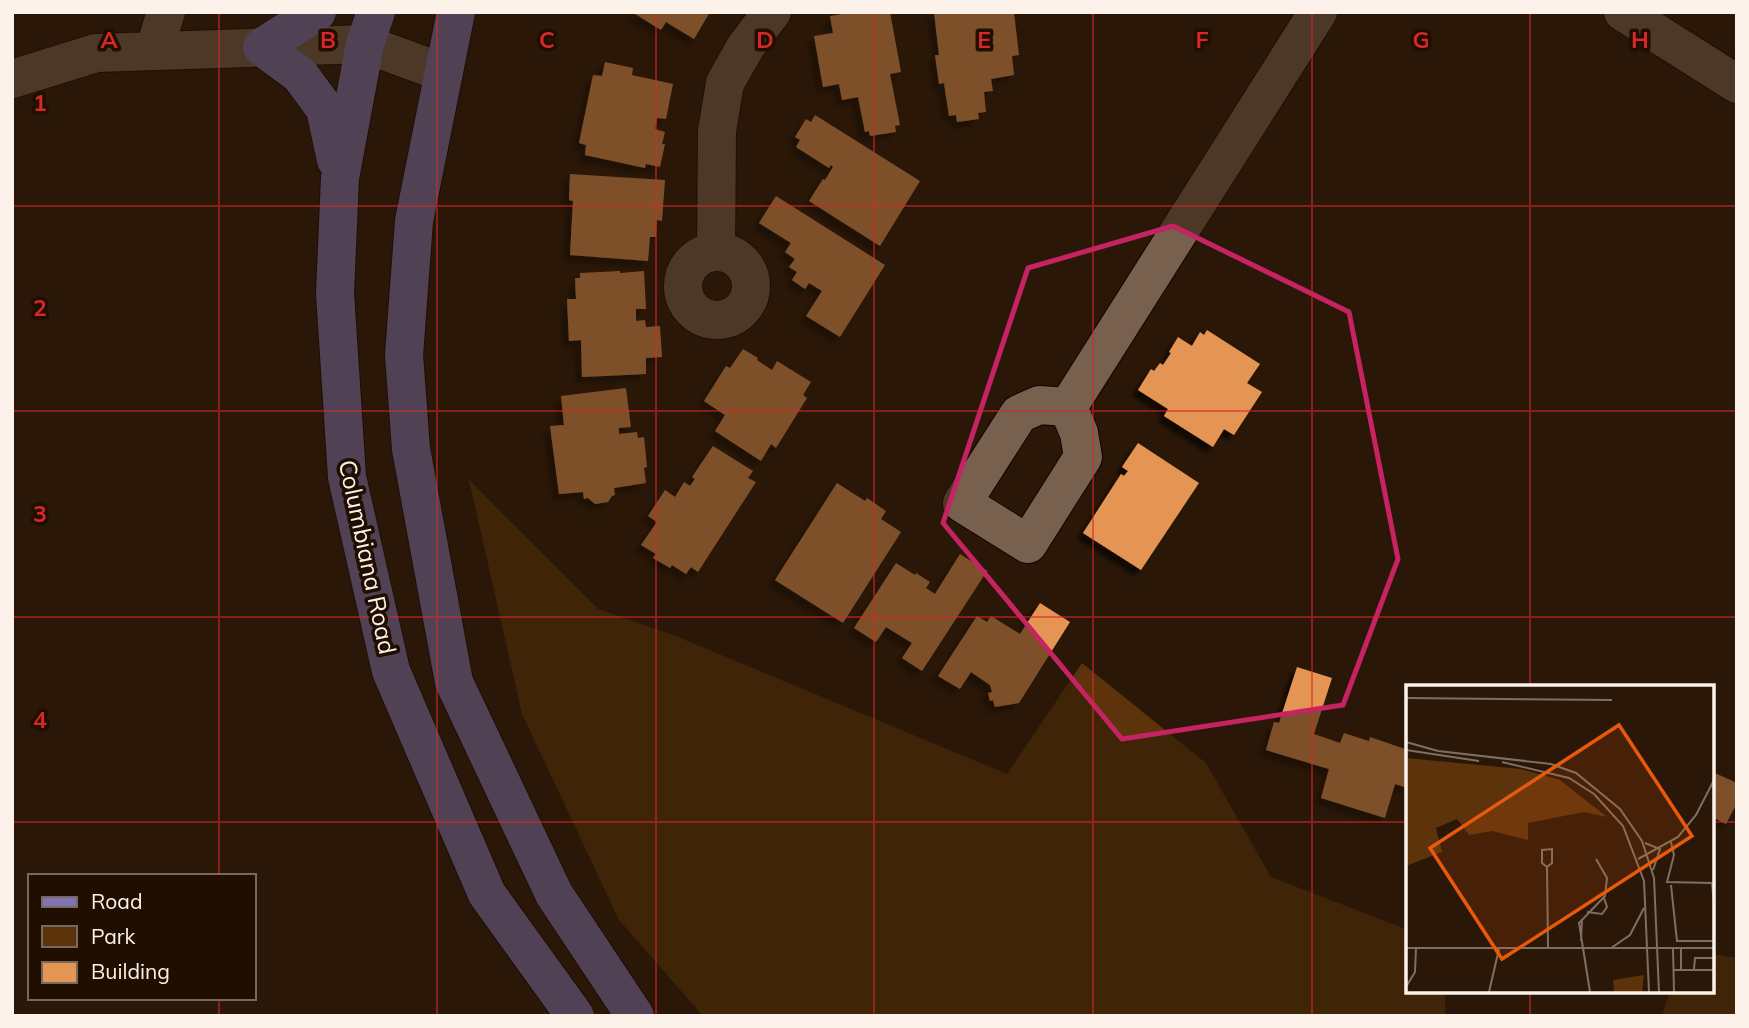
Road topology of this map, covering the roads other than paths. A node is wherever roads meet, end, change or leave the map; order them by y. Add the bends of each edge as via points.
1 (166, 12) edge
2 (317, 12) edge
3 (456, 12) edge
4 (772, 12) edge
5 (1318, 12) edge
6 (1623, 12) edge
7 (370, 28) edge
8 (262, 47) junction
9 (154, 51) junction
10 (444, 73) junction
11 (1733, 75) edge
12 (12, 79) edge
13 (340, 178) junction
14 (716, 251) dead end
15 (1068, 407) dead end
16 (575, 1016) edge
17 (635, 1016) edge

1 - 9 street
2 - 8 main road
3 - 10 main road
4 - 14 street via 725,83 717,131
5 - 15 street
6 - 11 street
7 - 8 street
7 - 10 street
7 - 13 main road, Columbiana Road
8 - 9 street
8 - 13 main road via 300,75 325,108
9 - 12 street via 96,52
10 - 17 main road via 414,221 404,355 411,449 454,682 554,894
13 - 16 main road, Columbiana Road via 335,293 347,477 391,671 487,894

